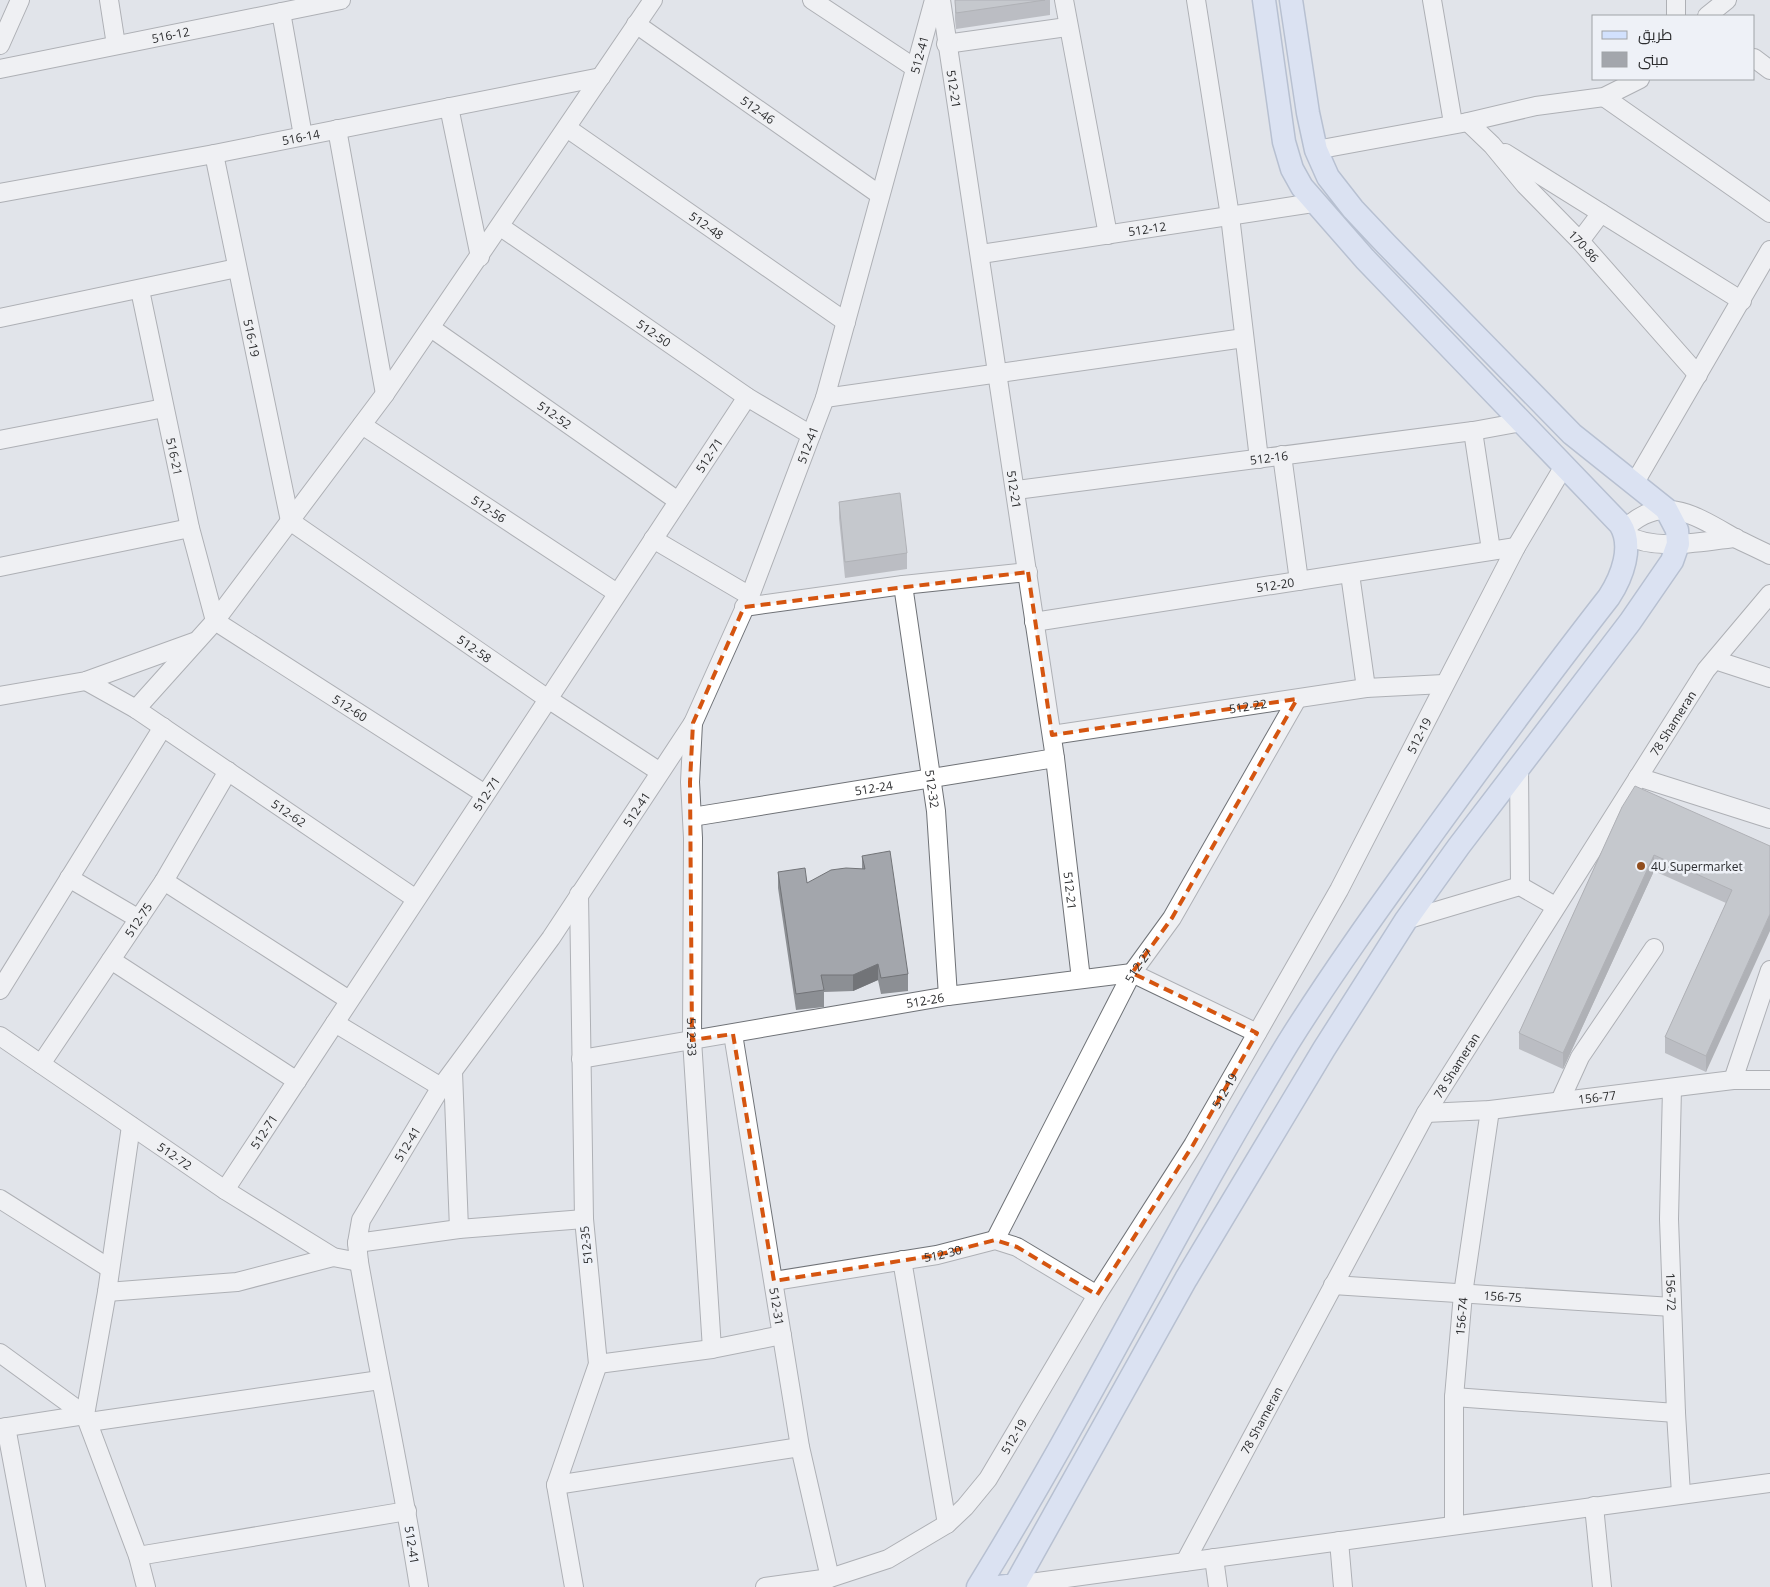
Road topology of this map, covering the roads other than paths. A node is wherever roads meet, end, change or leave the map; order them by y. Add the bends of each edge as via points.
1 (20, 0) edge
2 (109, 0) edge
3 (341, 0) edge
4 (652, 0) edge
5 (812, 0) edge
6 (934, 0) edge
7 (941, 0) edge
8 (1064, 0) edge
9 (1196, 0) edge
10 (1264, 0) edge
11 (1291, 0) edge
12 (1432, 0) edge
13 (1676, 0) edge
14 (1727, 0) edge
15 (281, 12) junction
16 (1676, 15) edge
17 (1708, 15) edge
18 (636, 24) junction
19 (1067, 26) junction
20 (946, 44) junction
21 (116, 45) junction
22 (0, 46) edge
23 (1755, 59) edge
24 (0, 68) edge
25 (915, 68) junction
26 (1770, 70) edge
27 (601, 77) junction
28 (1638, 80) edge
29 (1604, 96) junction
30 (448, 107) junction
31 (1461, 122) junction
32 (567, 128) junction
33 (337, 129) junction
34 (303, 136) junction
35 (1492, 145) junction
36 (1316, 150) junction
37 (214, 154) junction
38 (0, 194) edge
39 (880, 194) junction
40 (1314, 203) junction
41 (1601, 213) junction
42 (1770, 213) edge
43 (1230, 216) junction
44 (501, 227) junction
45 (1108, 235) junction
46 (1580, 241) junction
47 (1770, 250) edge
48 (981, 254) junction
49 (480, 257) junction
50 (237, 268) junction
51 (140, 290) junction
52 (1742, 301) junction
53 (0, 318) edge
54 (846, 322) junction
55 (431, 328) junction
56 (1244, 338) junction
57 (1001, 372) junction
58 (1698, 374) junction
59 (385, 394) junction
60 (747, 396) junction
61 (825, 398) junction
62 (164, 408) junction
63 (1522, 422) junction
64 (362, 424) junction
65 (1473, 431) junction
66 (1572, 434) junction
67 (811, 435) junction
68 (0, 440) edge
69 (1282, 455) junction
70 (1259, 459) junction
71 (1557, 459) junction
72 (1634, 484) junction
73 (1016, 490) junction
74 (678, 501) junction
75 (1666, 509) junction
76 (290, 520) junction
77 (190, 528) junction
78 (1625, 532) junction
79 (1736, 538) junction
80 (653, 539) junction
81 (1678, 544) junction
82 (1516, 547) junction
83 (1491, 550) junction
84 (1770, 555) edge
85 (0, 567) edge
86 (1028, 572) junction
87 (1350, 574) junction
88 (1299, 582) junction
89 (903, 585) junction
90 (617, 593) junction
91 (1770, 594) edge
92 (747, 602) junction
93 (215, 621) junction
94 (1034, 622) junction
95 (194, 642) junction
96 (1715, 660) junction
97 (1770, 678) edge
98 (86, 681) junction
99 (1444, 684) junction
100 (1366, 688) junction
101 (0, 696) edge
102 (548, 698) junction
103 (1297, 698) junction
104 (136, 709) junction
105 (693, 723) junction
106 (163, 727) junction
107 (1052, 735) junction
108 (1055, 758) junction
109 (1519, 766) junction
110 (228, 771) junction
111 (660, 772) junction
112 (1638, 777) junction
113 (931, 778) junction
114 (485, 794) junction
115 (692, 817) junction
116 (1770, 819) edge
117 (69, 878) junction
118 (164, 881) junction
119 (1520, 886) junction
120 (579, 894) junction
121 (416, 899) junction
122 (1555, 906) junction
123 (139, 919) junction
124 (1406, 920) junction
125 (1654, 948) dead end
126 (111, 960) junction
127 (1770, 970) edge
128 (1132, 972) junction
129 (1081, 979) junction
130 (0, 990) edge
131 (948, 996) junction
132 (349, 1000) junction
133 (335, 1023) junction
134 (1257, 1033) junction
135 (734, 1034) junction
136 (0, 1036) edge
137 (692, 1040) junction
138 (581, 1059) junction
139 (41, 1064) junction
140 (453, 1072) junction
141 (1733, 1080) junction
142 (1770, 1080) edge
143 (296, 1081) junction
144 (442, 1087) junction
145 (1672, 1088) junction
146 (1560, 1101) junction
147 (1490, 1110) junction
148 (1426, 1114) junction
149 (131, 1126) junction
150 (225, 1190) junction
151 (0, 1199) edge
152 (584, 1219) junction
153 (459, 1229) junction
154 (995, 1240) junction
155 (357, 1243) junction
156 (333, 1257) junction
157 (902, 1260) junction
158 (359, 1262) junction
159 (109, 1268) junction
160 (774, 1281) junction
161 (1333, 1285) junction
162 (106, 1292) junction
163 (1463, 1294) junction
164 (1097, 1295) junction
165 (1672, 1307) junction
166 (782, 1336) junction
167 (712, 1349) junction
168 (0, 1354) edge
169 (598, 1364) junction
170 (380, 1380) junction
171 (1454, 1398) junction
172 (1676, 1413) junction
173 (87, 1418) junction
174 (3, 1428) edge
175 (800, 1447) junction
176 (1770, 1483) edge
177 (556, 1485) junction
178 (1681, 1494) junction
179 (1594, 1506) junction
180 (407, 1511) junction
181 (946, 1524) junction
182 (1454, 1525) junction
183 (1338, 1541) junction
184 (138, 1556) junction
185 (1214, 1558) junction
186 (1185, 1562) junction
187 (830, 1578) junction
188 (1092, 1581) edge
189 (1007, 1586) edge
190 (36, 1587) edge
191 (146, 1587) edge
192 (419, 1587) edge
193 (574, 1587) edge
194 (765, 1587) edge
195 (978, 1587) edge
196 (1218, 1587) edge
197 (1344, 1587) edge
198 (1602, 1587) edge

1 - 22 street
2 - 21 street
3 - 15 street, 516-12
4 - 18 street
5 - 25 street
6 - 25 street, 512-41
7 - 20 street, 512-21
8 - 19 street
9 - 43 street
10 - 40 main road via 1287,156
11 - 36 main road
12 - 31 street
13 - 16 street
14 - 17 street
15 - 21 street, 516-12
15 - 34 street
18 - 27 street
18 - 39 street, 512-46
19 - 20 street
19 - 45 street
20 - 48 street, 512-21
21 - 24 street, 516-12
23 - 26 street
25 - 39 street, 512-41
27 - 30 street, 516-14
27 - 32 street
28 - 29 street
29 - 31 street
29 - 42 street
30 - 33 street, 516-14
30 - 49 street
31 - 35 street, 170-86
31 - 36 street
32 - 44 street
32 - 54 street, 512-48
33 - 34 street, 516-14
33 - 59 street
34 - 37 street, 516-14
35 - 41 street
35 - 46 street, 170-86 via 1524,185
36 - 66 main road via 1328,177 1353,209
37 - 38 street, 516-14
37 - 50 street, 516-19
39 - 54 street, 512-41
40 - 43 street, 512-12
40 - 63 main road
41 - 46 street
41 - 52 street
43 - 45 street, 512-12
43 - 56 street
44 - 49 street
44 - 60 street, 512-50
45 - 48 street, 512-12
46 - 58 street, 170-86
47 - 52 street
48 - 57 street, 512-21
49 - 55 street
50 - 51 street
50 - 76 street, 516-19
51 - 53 street
51 - 62 street, 516-21
52 - 58 street
54 - 61 street, 512-41
55 - 59 street
55 - 74 street, 512-52
56 - 57 street
56 - 70 street
57 - 61 street
57 - 73 street, 512-21
58 - 72 street
59 - 64 street
60 - 67 street, 512-50
60 - 74 street, 512-71
61 - 67 street, 512-41
62 - 68 street
62 - 77 street, 516-21
63 - 65 street, 512-16
63 - 71 main road
64 - 76 street
64 - 90 street, 512-56
65 - 69 street, 512-16
65 - 83 street
66 - 71 main road
66 - 72 main road
67 - 92 street, 512-41
69 - 70 street, 512-16
69 - 88 street
70 - 73 street, 512-16
71 - 78 main road via 1608,510
71 - 82 street, 512-19
72 - 75 main road
73 - 86 street, 512-21
74 - 80 street, 512-71
75 - 78 street via 1635,520
75 - 79 street via 1694,516
75 - 81 main road via 1677,530
76 - 93 street
76 - 102 street, 512-58
77 - 85 street
77 - 93 street, 516-21
78 - 81 street via 1640,540
78 - 195 main road via 1626,555 1609,597 1535,692 1372,917 1290,1040 1223,1152 1088,1399
79 - 81 street
79 - 84 street
80 - 90 street, 512-71
80 - 92 street
81 - 109 main road via 1672,561 1635,615
82 - 83 street, 512-20
82 - 99 street, 512-19
83 - 87 street, 512-20
86 - 89 street
86 - 94 street, 512-21
87 - 88 street, 512-20
87 - 100 street
88 - 94 street, 512-20
89 - 92 street
89 - 113 street, 512-32
90 - 102 street, 512-71
91 - 96 street, 78 Shameran
92 - 105 street, 512-41
93 - 95 street
93 - 114 street, 512-60
94 - 107 street, 512-21
95 - 98 street
95 - 104 street
96 - 97 street
96 - 112 street, 78 Shameran
98 - 101 street
98 - 104 street, 512-62
99 - 100 street, 512-22
99 - 134 street, 512-19 via 1339,890
100 - 103 street, 512-22
102 - 111 street, 512-58
102 - 114 street, 512-71
103 - 107 street, 512-22
103 - 128 street, 512-27 via 1172,918
104 - 106 street, 512-62
105 - 111 street, 512-41
105 - 115 street, 512-33
106 - 110 street, 512-62
106 - 117 street
107 - 108 street, 512-21
108 - 113 street, 512-24
108 - 129 street, 512-21
109 - 119 street
109 - 124 main road
110 - 118 street, 512-75
110 - 121 street, 512-62
111 - 120 street, 512-41
112 - 116 street
112 - 122 street, 78 Shameran
113 - 115 street, 512-24
113 - 131 street, 512-32
114 - 121 street, 512-71
115 - 137 street, 512-33
117 - 123 street
117 - 130 street
118 - 123 street, 512-75
118 - 132 street
119 - 122 street
119 - 124 street
120 - 138 street, 512-35
120 - 140 street, 512-41 via 551,938
121 - 132 street, 512-71
122 - 148 street, 78 Shameran
123 - 126 street, 512-75
124 - 189 main road via 1324,1049 1186,1279
125 - 146 street via 1580,1057
126 - 139 street, 512-75
126 - 143 street
127 - 141 street
128 - 129 street, 512-26
128 - 134 street
128 - 154 street, 512-27
129 - 131 street, 512-26
131 - 135 street, 512-26
132 - 133 street, 512-71
133 - 143 street, 512-71
133 - 144 street
134 - 164 street, 512-19 via 1193,1145
135 - 137 street, 512-26
135 - 160 street, 512-31
136 - 139 street, 512-72
137 - 138 street, 512-26
137 - 167 street, 512-33
138 - 152 street, 512-35
139 - 149 street, 512-72
140 - 144 street, 512-41
140 - 153 street
141 - 142 street, 156-77
141 - 145 street, 156-77
143 - 150 street, 512-71
144 - 155 street, 512-41 via 361,1220
145 - 146 street, 156-77
145 - 165 street, 156-72 via 1668,1219
146 - 147 street, 156-77
147 - 148 street, 156-77
147 - 163 street, 156-74
148 - 161 street, 78 Shameran
149 - 150 street, 512-72
149 - 159 street
150 - 156 street, 512-72
151 - 159 street
152 - 153 street
152 - 169 street, 512-35
153 - 155 street
154 - 157 street, 512-30
154 - 164 street via 1017,1247
155 - 158 street, 512-41
156 - 158 street, 512-72
156 - 162 street via 237,1282
157 - 160 street, 512-30
157 - 181 street
158 - 170 street, 512-41
159 - 162 street
160 - 166 street, 512-31
161 - 163 street, 156-75
161 - 186 street, 78 Shameran
162 - 173 street
163 - 165 street, 156-75
163 - 171 street, 156-74
164 - 181 street, 512-19 via 988,1478 965,1507
165 - 172 street, 156-72
166 - 167 street
166 - 175 street, 512-31
167 - 169 street
168 - 173 street
169 - 177 street, 512-35
170 - 173 street
170 - 180 street, 512-41
171 - 172 street
171 - 182 street, 156-74
172 - 178 street, 156-72
173 - 174 street
173 - 184 street
174 - 190 street
175 - 177 street
175 - 187 street, 512-31
176 - 178 street
177 - 193 street, 512-35
178 - 179 street
179 - 182 street
179 - 198 street
180 - 184 street
180 - 192 street, 512-41
181 - 187 street, 512-19 via 888,1559
182 - 183 street
183 - 185 street
183 - 197 street
184 - 191 street
185 - 186 street
185 - 196 street
186 - 188 street
187 - 194 street, 512-19
188 - 189 street

